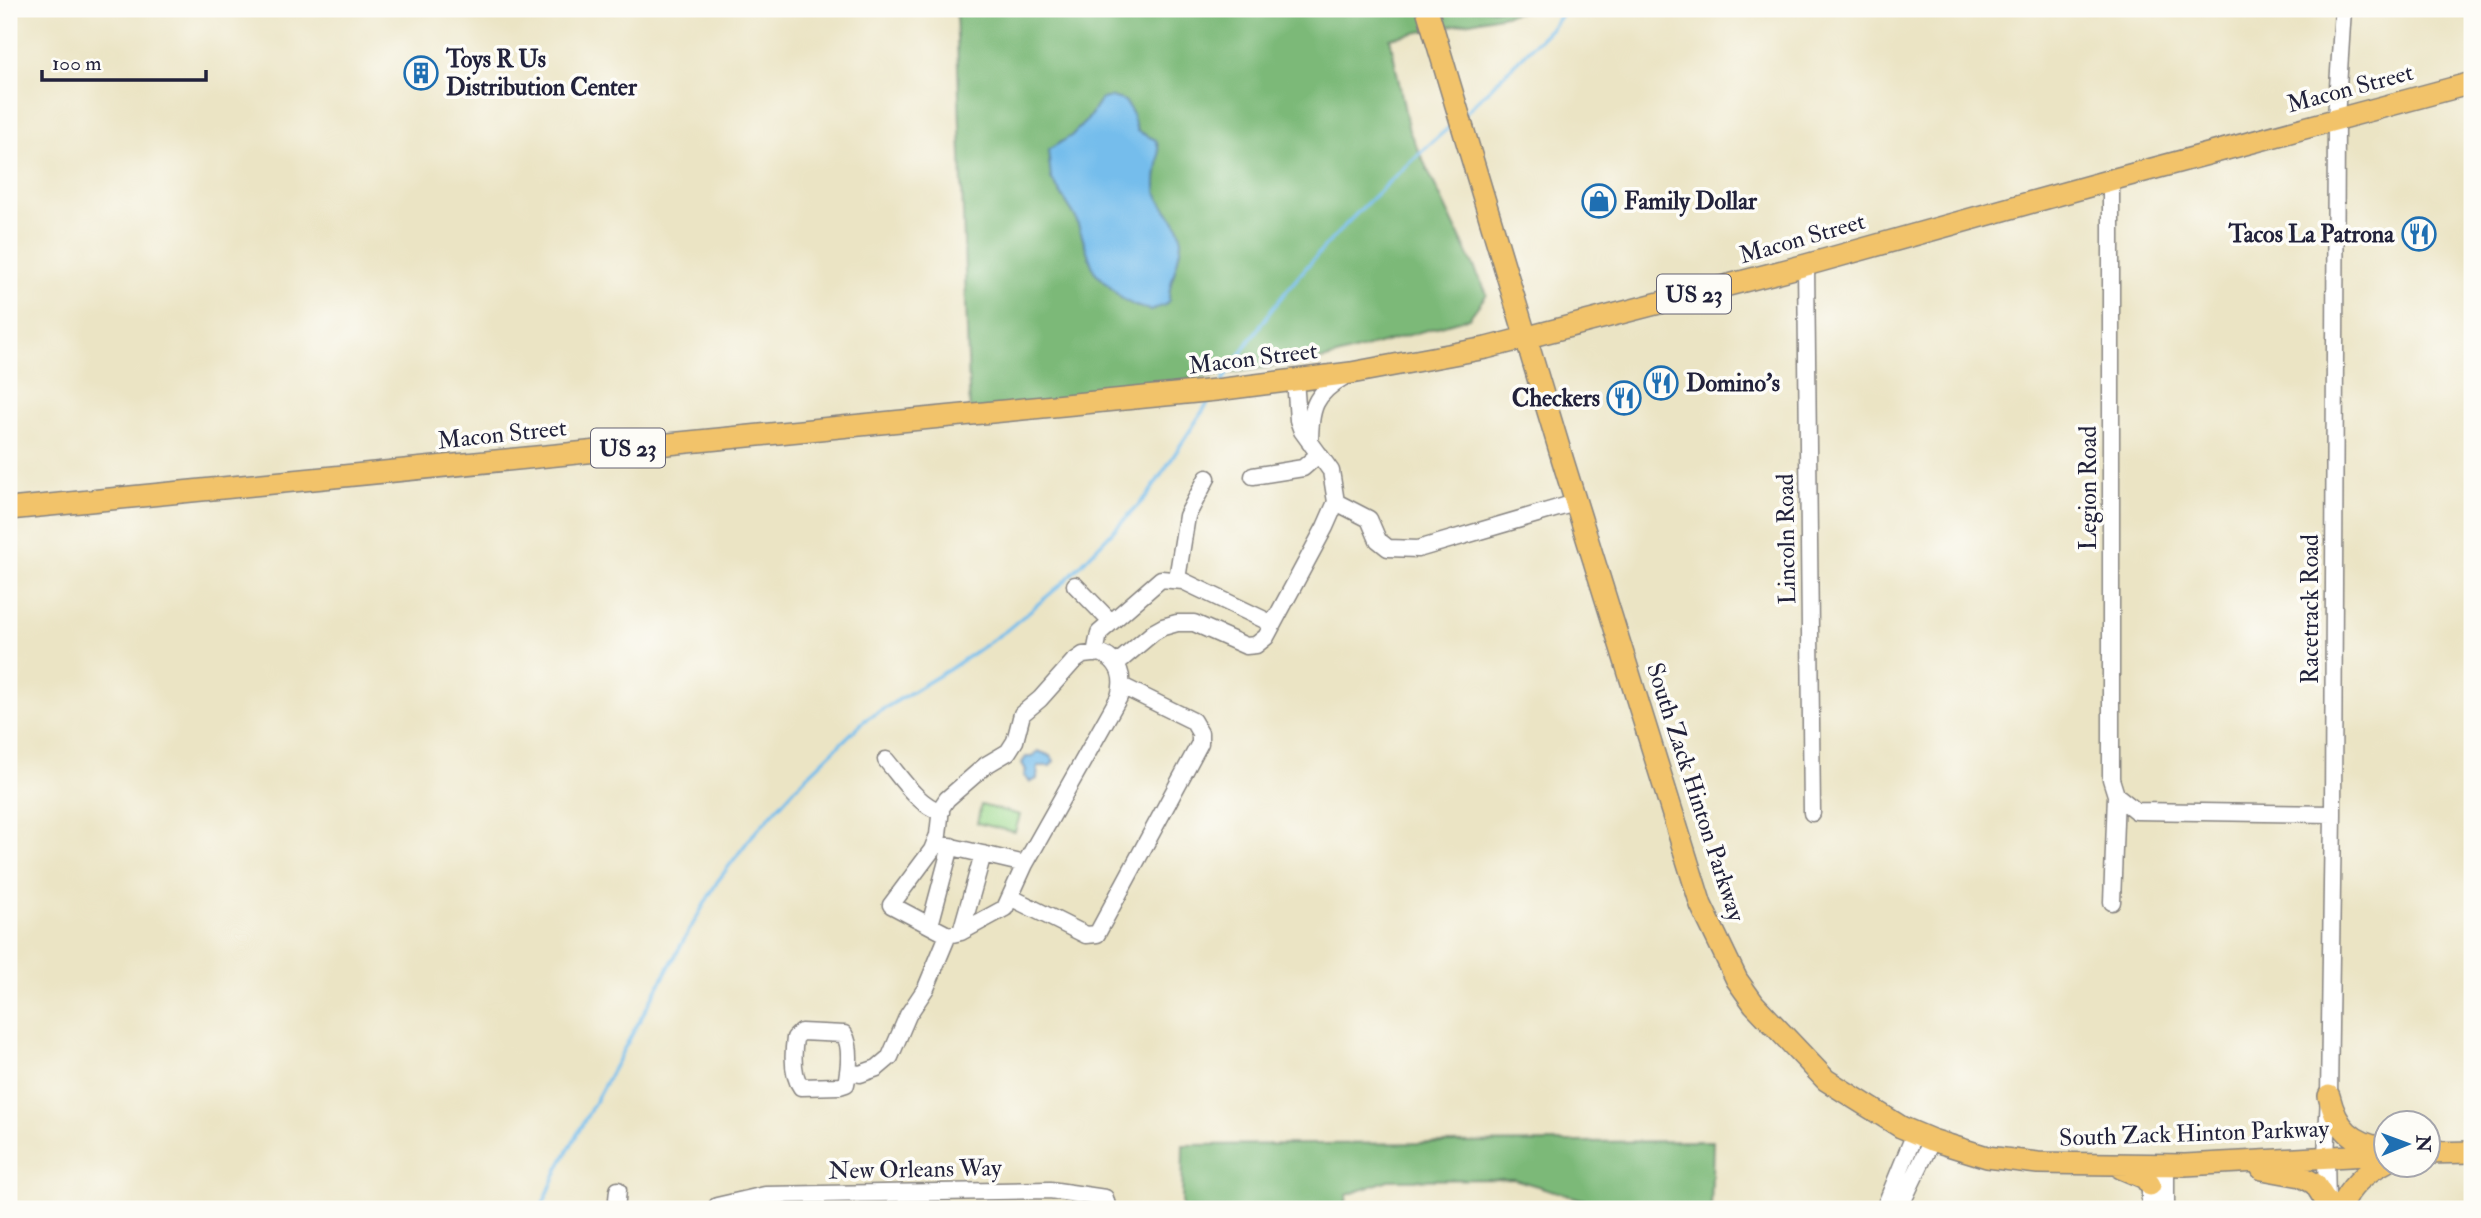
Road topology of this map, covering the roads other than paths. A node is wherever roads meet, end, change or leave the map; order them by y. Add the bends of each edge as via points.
1 (1427, 9) edge
2 (2343, 9) edge
3 (2472, 83) edge
4 (2336, 118) junction
5 (2111, 180) junction
6 (1806, 265) junction
7 (1526, 338) junction
8 (1350, 373) junction
9 (1296, 379) junction
10 (1315, 448) junction
11 (1253, 476) dead end
12 (1208, 478) dead end
13 (1336, 502) junction
14 (1575, 503) junction
15 (9, 509) edge
16 (1177, 579) junction
17 (1075, 585) dead end
18 (1111, 622) junction
19 (1273, 624) junction
20 (1096, 654) junction
21 (1116, 664) junction
22 (1122, 686) junction
23 (886, 760) dead end
24 (2116, 795) junction
25 (941, 812) junction
26 (1812, 813) dead end
27 (2333, 814) junction
28 (943, 845) junction
29 (984, 854) junction
30 (1025, 863) junction
31 (1010, 897) junction
32 (2112, 902) dead end
33 (930, 925) junction
34 (954, 933) junction
35 (849, 1072) junction
36 (2329, 1096) junction
37 (1923, 1137) junction
38 (2372, 1146) edge
39 (2472, 1152) edge
40 (2372, 1153) edge
41 (2442, 1153) edge
42 (2326, 1156) junction
43 (2226, 1162) junction
44 (2372, 1170) edge
45 (2155, 1171) junction
46 (618, 1190) dead end
47 (2331, 1207) edge
48 (616, 1209) edge
49 (716, 1209) edge
50 (1108, 1209) edge
51 (1884, 1209) edge
52 (1899, 1209) edge
53 (2150, 1209) edge
54 (2166, 1209) edge

1 - 7 main road, South Zack Hinton Parkway
2 - 4 street, Racetrack Road
3 - 4 main road, Macon Street / US 23
4 - 5 main road, Macon Street / US 23
4 - 27 street, Racetrack Road
5 - 6 main road, Macon Street / US 23
5 - 24 street, Legion Road via 2110,779
6 - 7 main road, Macon Street / US 23
6 - 26 street, Lincoln Road
7 - 8 main road, Macon Street / US 23
7 - 14 main road, South Zack Hinton Parkway
8 - 9 main road, Macon Street / US 23
8 - 10 street via 1320,396 1312,417
9 - 10 street via 1298,420
9 - 15 main road, Macon Street / US 23
10 - 11 street via 1303,468
10 - 13 street via 1331,471
12 - 16 street via 1187,516
13 - 14 street via 1369,519 1378,540 1388,548 1418,549
13 - 19 street
14 - 37 main road, South Zack Hinton Parkway via 1701,905 1737,980 1826,1080
16 - 18 street via 1161,579
16 - 19 street
17 - 18 street
18 - 20 street via 1098,633
19 - 21 street via 1256,645 1246,646 1194,623 1170,625 1154,632
20 - 21 street via 1108,656
20 - 25 street via 1073,662 1022,713 1008,752 976,773 947,799
21 - 22 street
22 - 30 street via 1103,729
22 - 31 street via 1193,721 1200,733 1194,755 1097,934 1086,935
23 - 25 street via 918,798
24 - 27 street via 2136,811
24 - 32 street, Legion Road
25 - 28 street via 938,835
27 - 36 street, Racetrack Road
28 - 29 street
28 - 33 street
28 - 33 street via 891,905
29 - 30 street
29 - 34 street
30 - 31 street
31 - 34 street via 1005,908
33 - 34 street
34 - 35 street via 890,1057 877,1068 860,1074
35 - 35 street via 846,1084 840,1086 801,1087 796,1081 795,1038 801,1032 844,1034
36 - 38 main road via 2333,1112 2353,1139
36 - 42 street, Racetrack Road
37 - 45 main road, South Zack Hinton Parkway via 1987,1157 2109,1164 2145,1178
37 - 51 street
37 - 52 street
39 - 41 main road
40 - 42 main road, South Zack Hinton Parkway
42 - 43 main road, South Zack Hinton Parkway
42 - 47 street, Racetrack Road
43 - 45 main road, South Zack Hinton Parkway
43 - 47 main road via 2301,1176 2315,1184
44 - 47 main road
45 - 53 street
45 - 54 street
46 - 48 street
49 - 50 street, New Orleans Way via 765,1195 1050,1190 1105,1198

